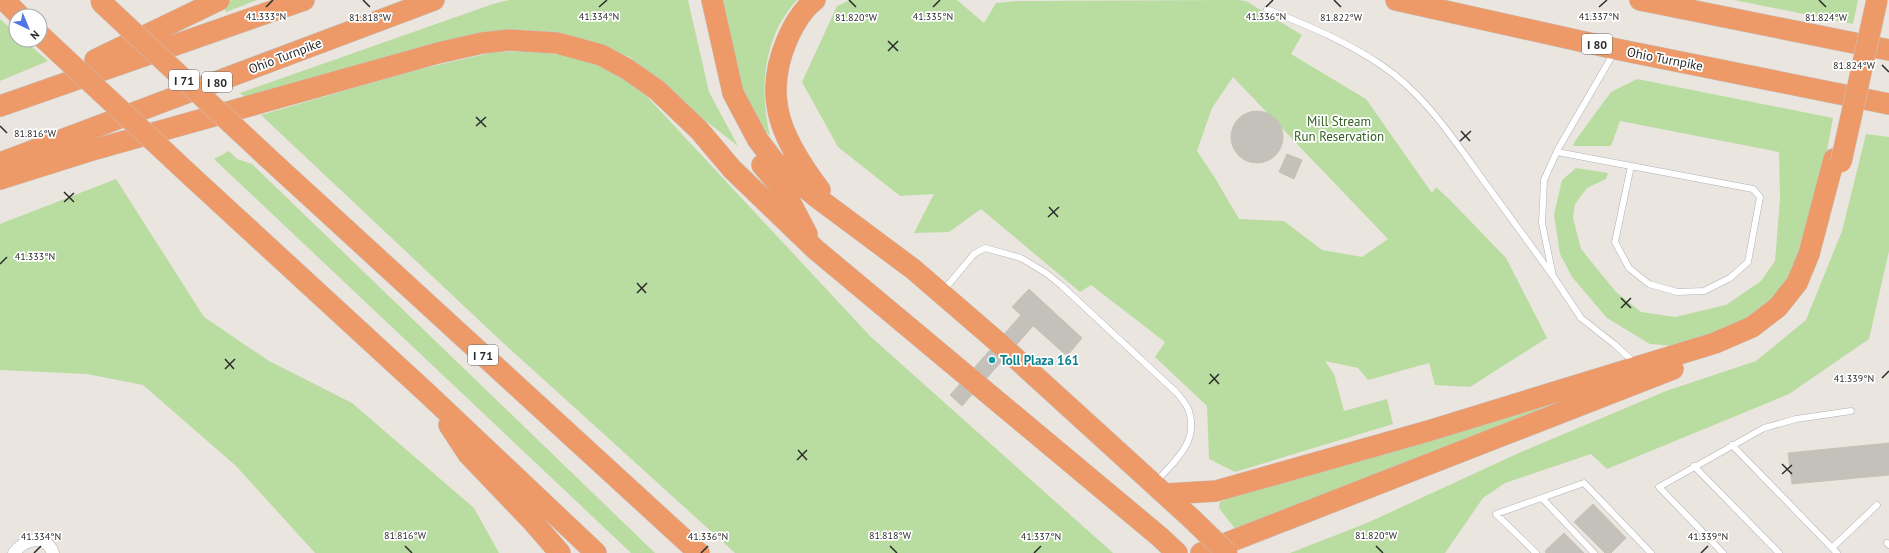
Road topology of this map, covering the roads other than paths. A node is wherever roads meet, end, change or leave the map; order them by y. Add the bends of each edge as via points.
1 (4, 0) edge
2 (219, 0) edge
3 (304, 0) edge
4 (434, 0) edge
5 (815, 0) edge
6 (1396, 0) edge
7 (1640, 0) edge
8 (1868, 0) edge
9 (1877, 0) edge
10 (99, 1) edge
11 (706, 3) edge
12 (12, 8) edge
13 (1267, 9) dead end
14 (48, 42) edge
15 (1616, 49) junction
16 (1889, 50) edge
17 (6, 103) edge
18 (1889, 104) edge
19 (1557, 152) junction
20 (1837, 161) junction
21 (0, 163) edge
22 (1631, 166) junction
23 (0, 179) edge
24 (838, 212) junction
25 (815, 249) junction
26 (1553, 276) junction
27 (941, 293) junction
28 (1640, 373) junction
29 (429, 395) junction
30 (1851, 411) dead end
31 (1732, 445) junction
32 (1694, 466) junction
33 (1161, 489) junction
34 (1542, 498) junction
35 (1877, 505) dead end
36 (1834, 551) edge
37 (698, 552) edge
38 (14, 553) edge
39 (53, 553) edge
40 (560, 553) edge
41 (596, 553) edge
42 (1177, 553) edge
43 (1201, 553) edge
44 (1227, 553) edge
45 (1536, 553) edge
46 (1594, 553) edge
47 (1651, 553) edge
48 (1723, 553) edge
49 (1779, 553) edge

1 - 12 highway
2 - 17 highway
3 - 17 highway
4 - 21 highway, Ohio Turnpike / I 80
5 - 24 highway via 808,5 792,30 780,58 776,86 778,114 788,142 801,165
6 - 15 highway, Ohio Turnpike / I 80
7 - 16 highway
8 - 20 highway
9 - 20 highway, bridge
10 - 37 highway, I 71, bridge
11 - 24 highway via 733,93 758,140 774,161 792,178
11 - 25 highway via 720,88 744,143 785,192
13 - 26 lane via 1354,47 1383,66 1410,89 1460,147
14 - 29 highway, bridge
15 - 18 highway, Ohio Turnpike / I 80
15 - 19 lane
19 - 22 lane
19 - 26 lane via 1544,180 1542,223
20 - 28 highway via 1809,254 1797,283 1778,307 1752,326
22 - 22 lane via 1753,189 1760,197 1748,262 1730,278 1704,291 1677,292 1649,284 1629,268 1616,242
23 - 25 highway via 89,151 438,53 509,40 557,43 601,55 657,90 699,130 732,170
24 - 27 highway
25 - 42 highway
26 - 28 lane via 1581,318 1614,344
27 - 33 highway
27 - 33 lane via 974,254 985,248 1021,258 1062,286 1177,393 1189,410 1192,431 1188,444
28 - 33 highway via 1216,491
28 - 43 highway
29 - 40 highway via 468,454
29 - 41 highway
30 - 31 lane via 1776,424
31 - 32 lane
31 - 36 lane
32 - 48 lane via 1659,487
32 - 49 lane
33 - 44 highway, bridge
34 - 45 lane via 1496,514
34 - 46 lane
34 - 47 lane via 1584,483
35 - 36 lane
38 - 39 street via 23,543 39,539 47,543

